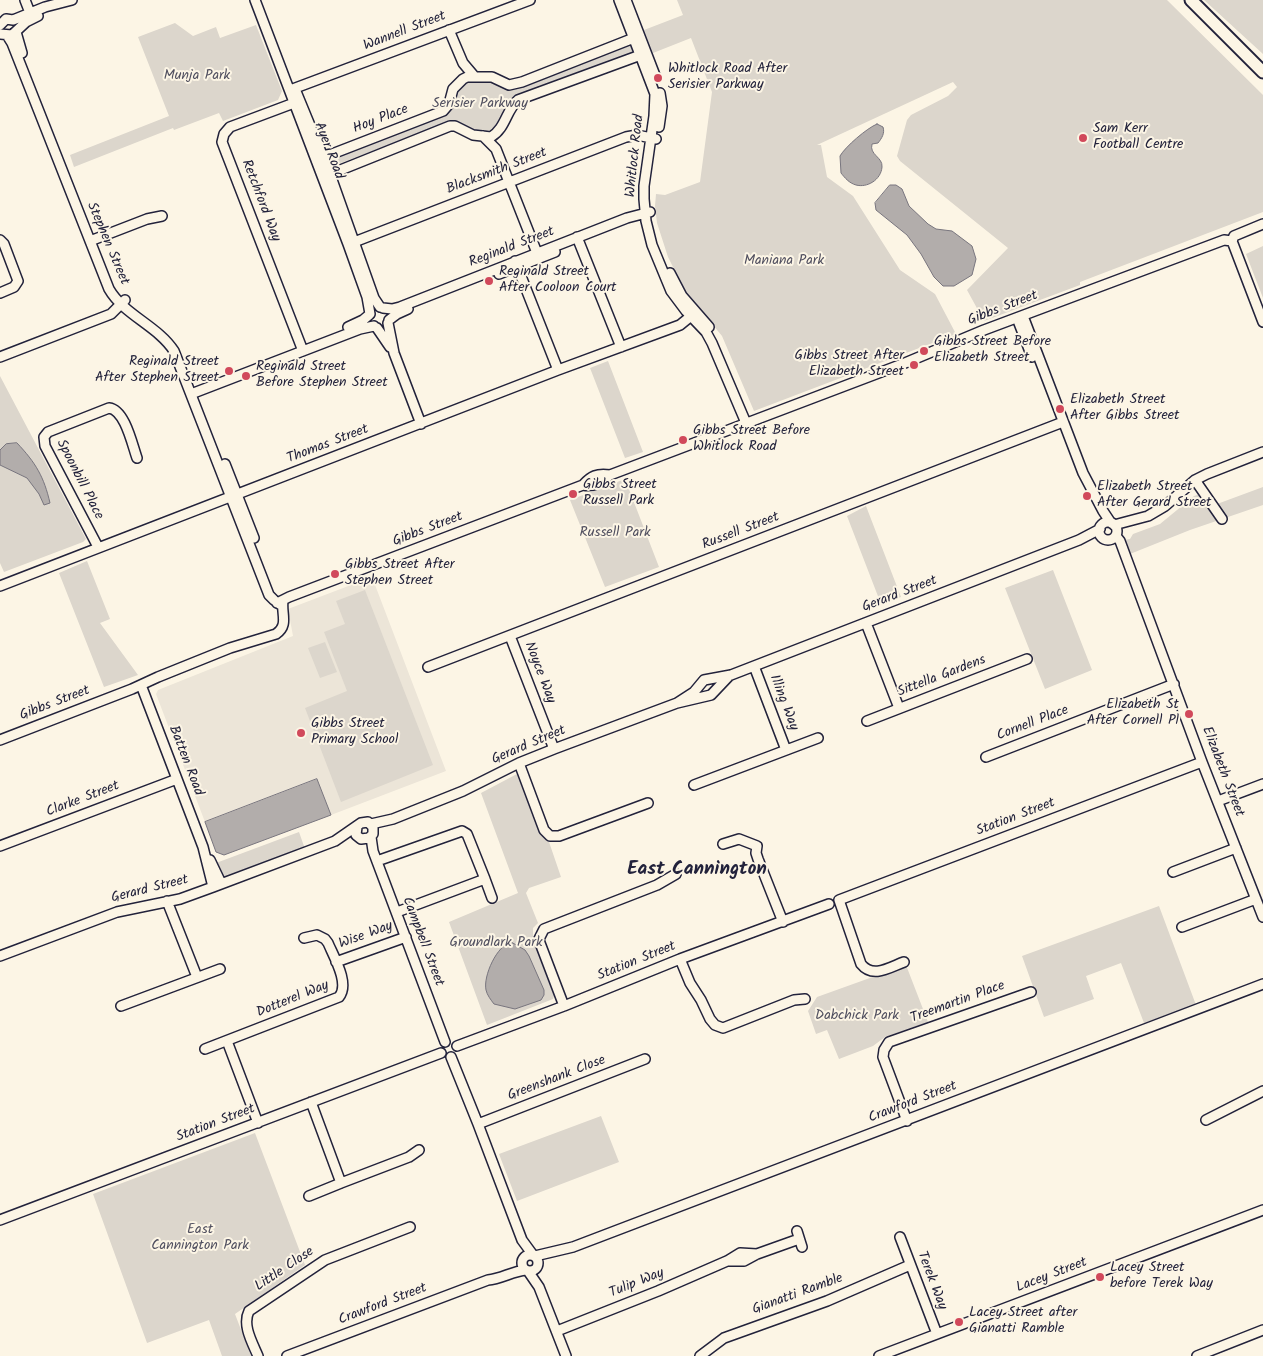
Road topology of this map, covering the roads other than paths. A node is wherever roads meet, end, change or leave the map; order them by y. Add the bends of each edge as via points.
1 (25, 0) edge
2 (72, 0) edge
3 (255, 0) edge
4 (261, 0) edge
5 (530, 0) edge
6 (620, 0) edge
7 (626, 0) edge
8 (1191, 0) edge
9 (506, 4) edge
10 (31, 16) junction
11 (7, 29) edge
12 (449, 30) junction
13 (636, 36) junction
14 (643, 54) junction
15 (1263, 72) edge
16 (468, 77) junction
17 (292, 89) junction
18 (294, 103) junction
19 (499, 130) junction
20 (482, 136) junction
21 (654, 138) junction
22 (496, 149) junction
23 (319, 156) junction
24 (326, 176) junction
25 (509, 182) junction
26 (162, 216) dead end
27 (648, 216) junction
28 (1263, 224) edge
29 (0, 240) edge
30 (92, 240) junction
31 (578, 240) junction
32 (1232, 241) junction
33 (351, 243) junction
34 (538, 256) junction
35 (516, 264) junction
36 (0, 293) edge
37 (123, 302) junction
38 (382, 308) junction
39 (691, 311) junction
40 (370, 314) junction
41 (1020, 317) junction
42 (389, 322) junction
43 (1263, 322) edge
44 (375, 327) junction
45 (621, 347) junction
46 (302, 348) junction
47 (394, 353) junction
48 (0, 357) edge
49 (558, 370) junction
50 (193, 391) junction
51 (746, 423) junction
52 (1061, 423) junction
53 (421, 424) junction
54 (1263, 452) edge
55 (137, 458) dead end
56 (1195, 480) junction
57 (234, 496) junction
58 (1222, 520) dead end
59 (1109, 531) junction
60 (98, 547) junction
61 (0, 586) edge
62 (281, 603) junction
63 (866, 623) junction
64 (510, 636) junction
65 (1028, 659) dead end
66 (754, 666) junction
67 (428, 667) dead end
68 (731, 675) junction
69 (1174, 684) junction
70 (141, 685) junction
71 (677, 703) junction
72 (899, 708) junction
73 (867, 720) dead end
74 (818, 738) dead end
75 (0, 740) edge
76 (554, 749) junction
77 (786, 750) junction
78 (986, 757) dead end
79 (1202, 762) junction
80 (519, 763) junction
81 (177, 779) junction
82 (1263, 784) edge
83 (694, 785) dead end
84 (1218, 801) junction
85 (648, 803) dead end
86 (357, 827) junction
87 (368, 834) junction
88 (335, 841) junction
89 (723, 844) dead end
90 (0, 846) edge
91 (1236, 848) junction
92 (377, 861) junction
93 (1173, 872) dead end
94 (676, 874) dead end
95 (485, 879) junction
96 (217, 885) junction
97 (492, 898) dead end
98 (1256, 899) junction
99 (167, 902) junction
100 (829, 904) dead end
101 (397, 912) junction
102 (1263, 918) edge
103 (783, 922) junction
104 (1182, 927) dead end
105 (406, 937) junction
106 (304, 938) dead end
107 (0, 956) edge
108 (680, 959) junction
109 (336, 962) junction
110 (904, 962) dead end
111 (220, 969) dead end
112 (197, 977) junction
113 (1263, 984) edge
114 (1031, 992) dead end
115 (805, 999) dead end
116 (121, 1006) dead end
117 (564, 1006) junction
118 (227, 1041) junction
119 (445, 1042) junction
120 (457, 1046) junction
121 (205, 1049) dead end
122 (441, 1053) junction
123 (451, 1058) junction
124 (645, 1060) dead end
125 (1263, 1091) edge
126 (311, 1102) junction
127 (1206, 1120) dead end
128 (907, 1121) junction
129 (258, 1123) junction
130 (478, 1124) junction
131 (419, 1150) dead end
132 (341, 1183) junction
133 (309, 1196) dead end
134 (1263, 1210) edge
135 (0, 1220) edge
136 (410, 1227) dead end
137 (900, 1237) dead end
138 (799, 1239) dead end
139 (522, 1240) junction
140 (536, 1261) junction
141 (525, 1265) junction
142 (910, 1265) junction
143 (539, 1287) junction
144 (1263, 1330) edge
145 (557, 1331) junction
146 (936, 1334) junction
147 (258, 1356) edge
148 (288, 1356) edge
149 (566, 1356) edge
150 (700, 1356) edge
151 (879, 1356) edge
152 (1197, 1356) edge

1 - 10 street
2 - 10 street
3 - 17 street, Ayer Road
4 - 17 street, Ayer Road
5 - 9 street, Wannell Street
6 - 13 street, Whitlock Road
7 - 13 street, Whitlock Road
8 - 15 main road
9 - 12 street, Wannell Street
10 - 11 street
11 - 30 street, Stephen Street via 19,44
12 - 16 street
12 - 17 street, Wannell Street
13 - 14 street, Whitlock Road
13 - 16 street via 522,82 509,85 492,77
14 - 19 street via 518,100
14 - 21 street, Whitlock Road via 655,94
16 - 23 street, Hoy Place via 454,89 443,111 332,154
17 - 18 street, Ayer Road
17 - 23 street, Ayer Road
18 - 23 street, Ayer Road
18 - 46 street, Retchford Way via 230,127 222,142
19 - 20 street via 491,137
19 - 22 street
20 - 22 street
20 - 24 street via 450,126
21 - 25 street, Blacksmith Street via 626,137
21 - 27 street, Whitlock Road via 644,186
22 - 25 street
23 - 24 street, Ayer Road
24 - 33 street, Ayer Road
25 - 33 street, Blacksmith Street
25 - 34 street
26 - 30 street
27 - 31 street, Reginald Street
27 - 39 street, Whitlock Road via 674,282
28 - 32 street, Gibbs Street via 1234,236
29 - 36 street via 18,281 14,287
30 - 37 street, Stephen Street
31 - 34 street, Reginald Street
31 - 45 street
32 - 41 street, Gibbs Street via 1224,240
32 - 43 street
33 - 38 street, Ayer Road via 374,298
33 - 40 street, Ayer Road
34 - 35 street, Reginald Street
35 - 38 street, Reginald Street via 400,307
35 - 42 street, Reginald Street via 402,312
35 - 49 street
37 - 48 street via 111,314
37 - 50 street, Stephen Street via 174,341
38 - 40 street via 374,309
38 - 42 street via 388,312
39 - 45 street, Thomas Street via 680,325
39 - 51 street, Whitlock Road via 713,333
40 - 44 street via 369,321
40 - 46 street
41 - 51 street, Gibbs Street
41 - 52 street, Elizabeth Street
42 - 44 street via 383,328
42 - 47 street
44 - 46 street
44 - 47 street
45 - 49 street, Thomas Street
46 - 50 street
47 - 53 street
49 - 53 street, Thomas Street
50 - 57 street, Stephen Street
51 - 62 street, Gibbs Street via 610,475 594,486 583,485
52 - 59 street, Elizabeth Street
52 - 64 street, Russell Street
53 - 57 street, Thomas Street
54 - 56 street, Gerard Street
55 - 60 street, Spoonbill Place via 122,417 112,408 48,432 44,437 44,446
56 - 58 street
56 - 59 street, Gerard Street via 1165,506
57 - 60 street, Thomas Street
57 - 62 street, Stephen Street via 270,594
59 - 63 street, Gerard Street
59 - 69 street, Elizabeth Street via 1120,541
60 - 61 street, Thomas Street
62 - 70 street, Gibbs Street via 284,623 279,632 230,648
63 - 66 street, Gerard Street
63 - 72 street
64 - 67 street, Russell Street
64 - 76 street, Noyce Way
65 - 72 street, Sittella Gardens
66 - 68 street, Gerard Street
66 - 77 street, Illing Way
68 - 71 street, Gerard Street via 711,694
68 - 71 street, Gerard Street via 704,680 694,692
69 - 78 street, Cornell Place
69 - 79 street, Elizabeth Street
70 - 75 street, Gibbs Street
70 - 81 street, Batten Road
71 - 76 street, Gerard Street
72 - 73 street, Sittella Gardens
74 - 77 street
76 - 80 street, Gerard Street
77 - 83 street
79 - 84 street, Elizabeth Street
79 - 110 street, Station Street via 839,900 865,969 880,971
80 - 85 street via 544,830 550,836 559,836
80 - 87 street, Gerard Street via 463,791 393,819
81 - 90 street, Clarke Street
81 - 96 street, Batten Road
82 - 84 street
84 - 91 street, Elizabeth Street
86 - 87 street via 356,831
86 - 87 street via 364,822
86 - 88 street, Gerard Street
87 - 88 street, Gerard Street
87 - 92 street, Campbell Street
88 - 96 street, Gerard Street
89 - 103 street via 739,839 758,846 756,853
91 - 93 street
91 - 98 street, Elizabeth Street
92 - 95 street via 462,830 467,834
92 - 101 street, Campbell Street
94 - 117 street via 657,885 544,929 540,943
95 - 97 street
95 - 101 street
96 - 99 street, Gerard Street
98 - 102 street, Elizabeth Street
98 - 104 street
99 - 107 street, Gerard Street via 117,912
99 - 112 street
100 - 103 street, Station Street
101 - 105 street, Campbell Street
103 - 108 street, Station Street
105 - 109 street, Wise Way
105 - 119 street, Campbell Street
106 - 109 street, Dotterel Way via 317,935 325,939
108 - 115 street via 710,1019 723,1028 794,1000
108 - 117 street, Station Street
109 - 118 street, Dotterel Way via 344,988 339,997
111 - 112 street
112 - 116 street
113 - 128 street, Crawford Street
114 - 128 street, Treemartin Place via 889,1042 883,1057
117 - 120 street, Station Street
118 - 121 street, Dotterel Way
118 - 129 street
119 - 120 street
119 - 122 street via 440,1048
120 - 123 street
122 - 123 street
122 - 126 street, Station Street
123 - 130 street
124 - 130 street, Greenshank Close
125 - 127 street
126 - 129 street, Station Street
126 - 132 street
128 - 140 street, Crawford Street
129 - 135 street, Station Street
130 - 139 street
131 - 132 street
132 - 133 street
134 - 146 street, Lacey Street
136 - 147 street, Little Close via 325,1260 250,1311 246,1326
137 - 142 street, Terek Way
138 - 145 street, Tulip Way via 757,1254 740,1253 658,1292
139 - 140 street
139 - 141 street
140 - 141 street via 533,1270
140 - 141 street via 527,1255
140 - 143 street
141 - 143 street
141 - 148 street, Crawford Street via 496,1273 488,1280
142 - 146 street, Terek Way
142 - 150 street, Gianatti Ramble via 827,1302 724,1338
143 - 145 street
144 - 152 street
145 - 149 street
146 - 151 street, Lacey Street

